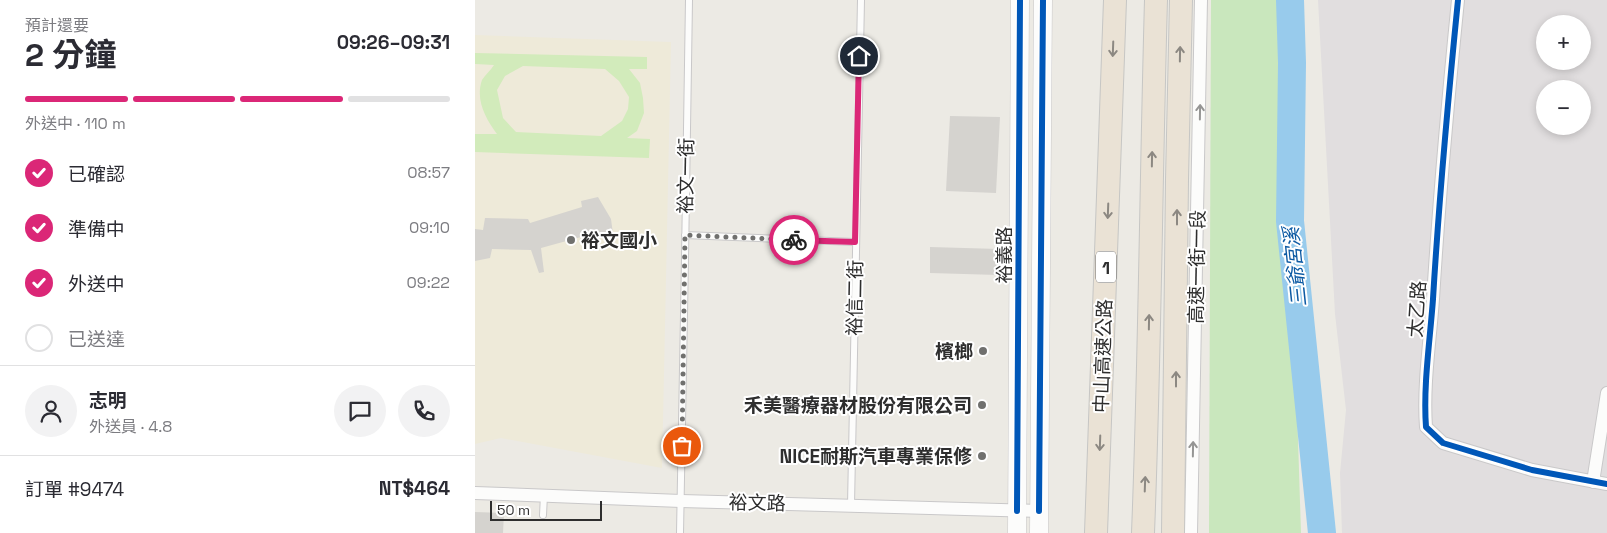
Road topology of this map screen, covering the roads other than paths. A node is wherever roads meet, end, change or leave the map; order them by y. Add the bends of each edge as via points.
1 (689, 0) edge
2 (861, 0) edge
3 (1020, 0) edge
4 (1043, 0) edge
5 (1115, 0) edge
6 (1156, 0) edge
7 (1181, 0) edge
8 (1201, 0) edge
9 (1458, 0) edge
10 (685, 235) junction
11 (855, 242) junction
12 (1607, 393) edge
13 (1593, 482) junction
14 (1607, 484) edge
15 (475, 493) edge
16 (544, 495) junction
17 (681, 501) junction
18 (851, 505) junction
19 (1017, 511) junction
20 (1039, 511) junction
21 (543, 515) dead end
22 (680, 533) edge
23 (1017, 533) edge
24 (1039, 533) edge
25 (1096, 533) edge
26 (1143, 533) edge
27 (1173, 533) edge
28 (1191, 533) edge

1 - 10 lane, 裕文一街
2 - 11 lane, 裕信二街
3 - 19 street, 裕義路
4 - 20 street, 裕義路
5 -> 25 highway, 中山高速公路 / 1
26 -> 6 highway
27 -> 7 highway
28 -> 8 street, 高速一街一段
9 - 13 street, 太乙路 via 1440,179 1424,400 1426,427 1443,443 1532,470
10 - 11 lane
10 - 17 lane, 裕文一街
11 - 18 lane, 裕信二街
12 - 13 street
13 - 14 street, 太乙路
15 - 16 street, 裕文路
16 - 17 street, 裕文路
16 - 21 lane
17 - 18 street, 裕文路
17 - 22 lane, 裕文一街
18 - 19 street, 裕文路
19 - 20 street, 裕文路
19 - 23 street, 裕義路
20 - 24 street, 裕義路

